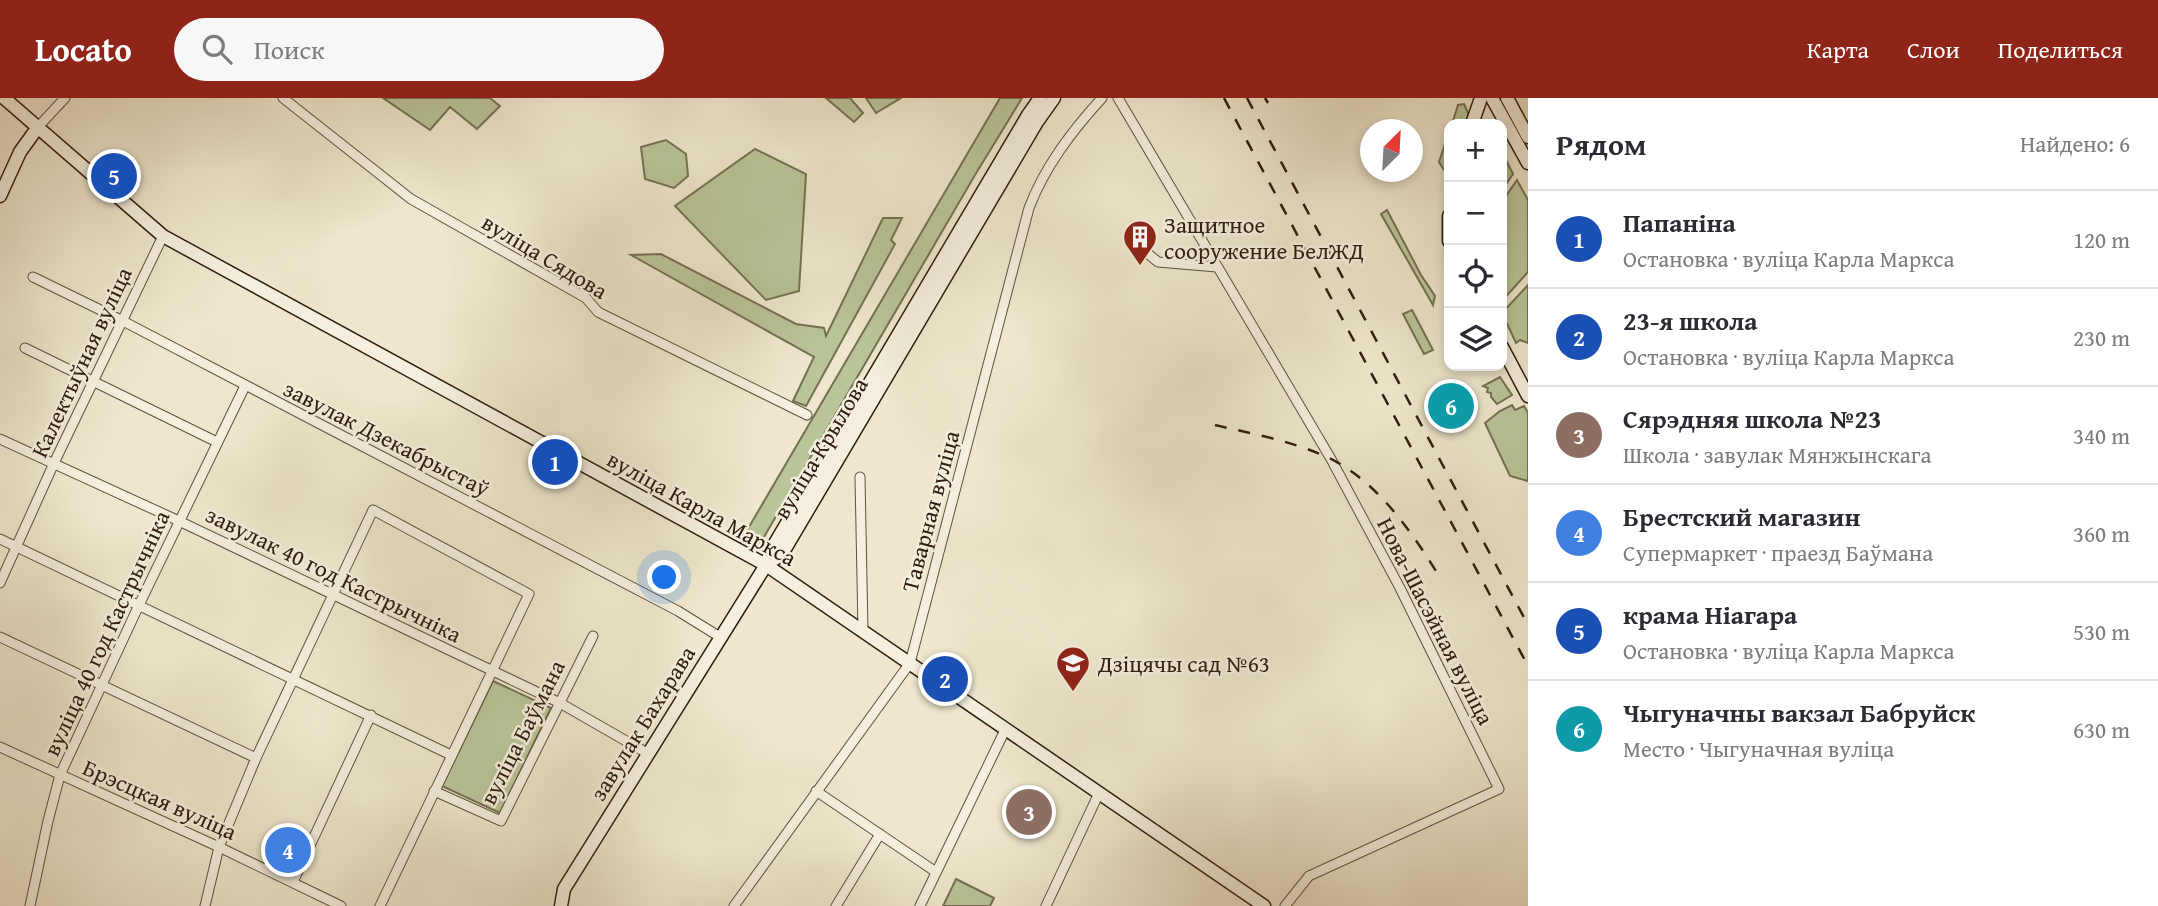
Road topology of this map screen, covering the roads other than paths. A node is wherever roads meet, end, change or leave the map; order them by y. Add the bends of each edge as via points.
1 (4, 98) edge
2 (65, 98) edge
3 (283, 98) edge
4 (1040, 98) edge
5 (1054, 98) edge
6 (1102, 98) edge
7 (1118, 98) edge
8 (1481, 98) edge
9 (1492, 98) edge
10 (1507, 98) edge
11 (1474, 119) edge
12 (38, 128) junction
13 (1528, 137) edge
14 (1528, 163) edge
15 (0, 196) edge
16 (163, 236) junction
17 (1129, 243) dead end
18 (1217, 267) junction
19 (33, 276) dead end
20 (121, 320) junction
21 (25, 348) dead end
22 (1507, 354) edge
23 (1522, 376) edge
24 (92, 382) junction
25 (245, 386) junction
26 (1528, 396) edge
27 (807, 415) dead end
28 (0, 439) edge
29 (217, 442) junction
30 (54, 463) junction
31 (860, 477) dead end
32 (179, 521) junction
33 (0, 539) edge
34 (17, 546) junction
35 (766, 565) junction
36 (0, 583) edge
37 (333, 595) junction
38 (139, 605) junction
39 (863, 631) junction
40 (593, 636) dead end
41 (0, 637) edge
42 (720, 637) junction
43 (909, 663) junction
44 (492, 671) junction
45 (293, 678) junction
46 (101, 685) junction
47 (560, 703) junction
48 (371, 715) junction
49 (1006, 728) junction
50 (0, 747) edge
51 (647, 753) junction
52 (451, 755) junction
53 (256, 758) junction
54 (60, 775) junction
55 (816, 790) junction
56 (434, 791) junction
57 (1099, 793) junction
58 (880, 834) junction
59 (219, 847) junction
60 (936, 872) junction
61 (293, 882) junction
62 (30, 906) edge
63 (205, 906) edge
64 (341, 906) edge
65 (380, 906) edge
66 (561, 906) edge
67 (734, 906) edge
68 (836, 906) edge
69 (920, 906) edge
70 (1046, 906) edge
71 (1264, 906) edge
72 (1285, 906) edge

1 - 12 main road, вуліца Карла Маркса
2 - 12 street
3 - 27 street, вуліца Сядова via 411,199 586,298 598,312
4 - 35 main road, вуліца Крылова
5 - 35 main road, вуліца Крылова via 782,554
6 - 43 street, Таварная вуліца via 1065,141 1029,208
7 - 18 street
8 - 11 main road
9 - 14 main road
10 - 13 main road
12 - 15 main road via 19,152
12 - 16 main road, вуліца Карла Маркса
16 - 20 street, Калектыўная вуліца
16 - 35 main road, вуліца Карла Маркса
17 - 18 street via 1158,262
18 - 72 street, Нова-Шасэйная вуліца via 1337,471 1499,789 1309,876
19 - 20 street, завулак Дзекабрыстаў
20 - 24 street, Калектыўная вуліца
20 - 25 street, завулак Дзекабрыстаў
21 - 24 street
22 - 23 main road
23 - 26 main road
24 - 29 street
24 - 30 street, Калектыўная вуліца
25 - 29 street, вуліца 40 год Кастрычніка
25 - 42 street, завулак Дзекабрыстаў
28 - 30 street, завулак 40 год Кастрычніка
29 - 32 street, вуліца 40 год Кастрычніка
30 - 32 street, завулак 40 год Кастрычніка
30 - 34 street, Калектыўная вуліца
31 - 39 street
32 - 37 street, завулак 40 год Кастрычніка
32 - 38 street, вуліца 40 год Кастрычніка
33 - 34 street
34 - 36 street, Калектыўная вуліца
34 - 38 street
35 - 39 main road, вуліца Карла Маркса
35 - 42 main road, завулак Бахарава
37 - 44 street, завулак 40 год Кастрычніка
37 - 44 street via 373,510 529,594
37 - 45 street
38 - 45 street
38 - 46 street, вуліца 40 год Кастрычніка
39 - 43 main road, вуліца Карла Маркса
40 - 47 street, вуліца Баўмана
41 - 46 street
42 - 51 main road, завулак Бахарава
43 - 49 main road, вуліца Карла Маркса
43 - 55 street, Таварная вуліца
44 - 47 street, завулак 40 год Кастрычніка
44 - 52 street
45 - 48 street
45 - 53 street
46 - 53 street
46 - 54 street, вуліца 40 год Кастрычніка
47 - 51 street, завулак 40 год Кастрычніка
47 - 56 street, вуліца Баўмана via 500,821
48 - 52 street
48 - 61 street
49 - 57 main road, вуліца Карла Маркса
49 - 60 street
50 - 54 street, Брэсцкая вуліца
51 - 66 main road, завулак Бахарава via 564,888
52 - 56 street
53 - 59 street
54 - 59 street, Брэсцкая вуліца
54 - 62 street, вуліца 40 год Кастрычніка
55 - 58 street
55 - 67 street, Таварная вуліца
56 - 65 street
57 - 70 street
57 - 71 main road, вуліца Карла Маркса
58 - 60 street
58 - 68 street
59 - 61 street, Брэсцкая вуліца
59 - 63 street
60 - 69 street
61 - 64 street, Брэсцкая вуліца

